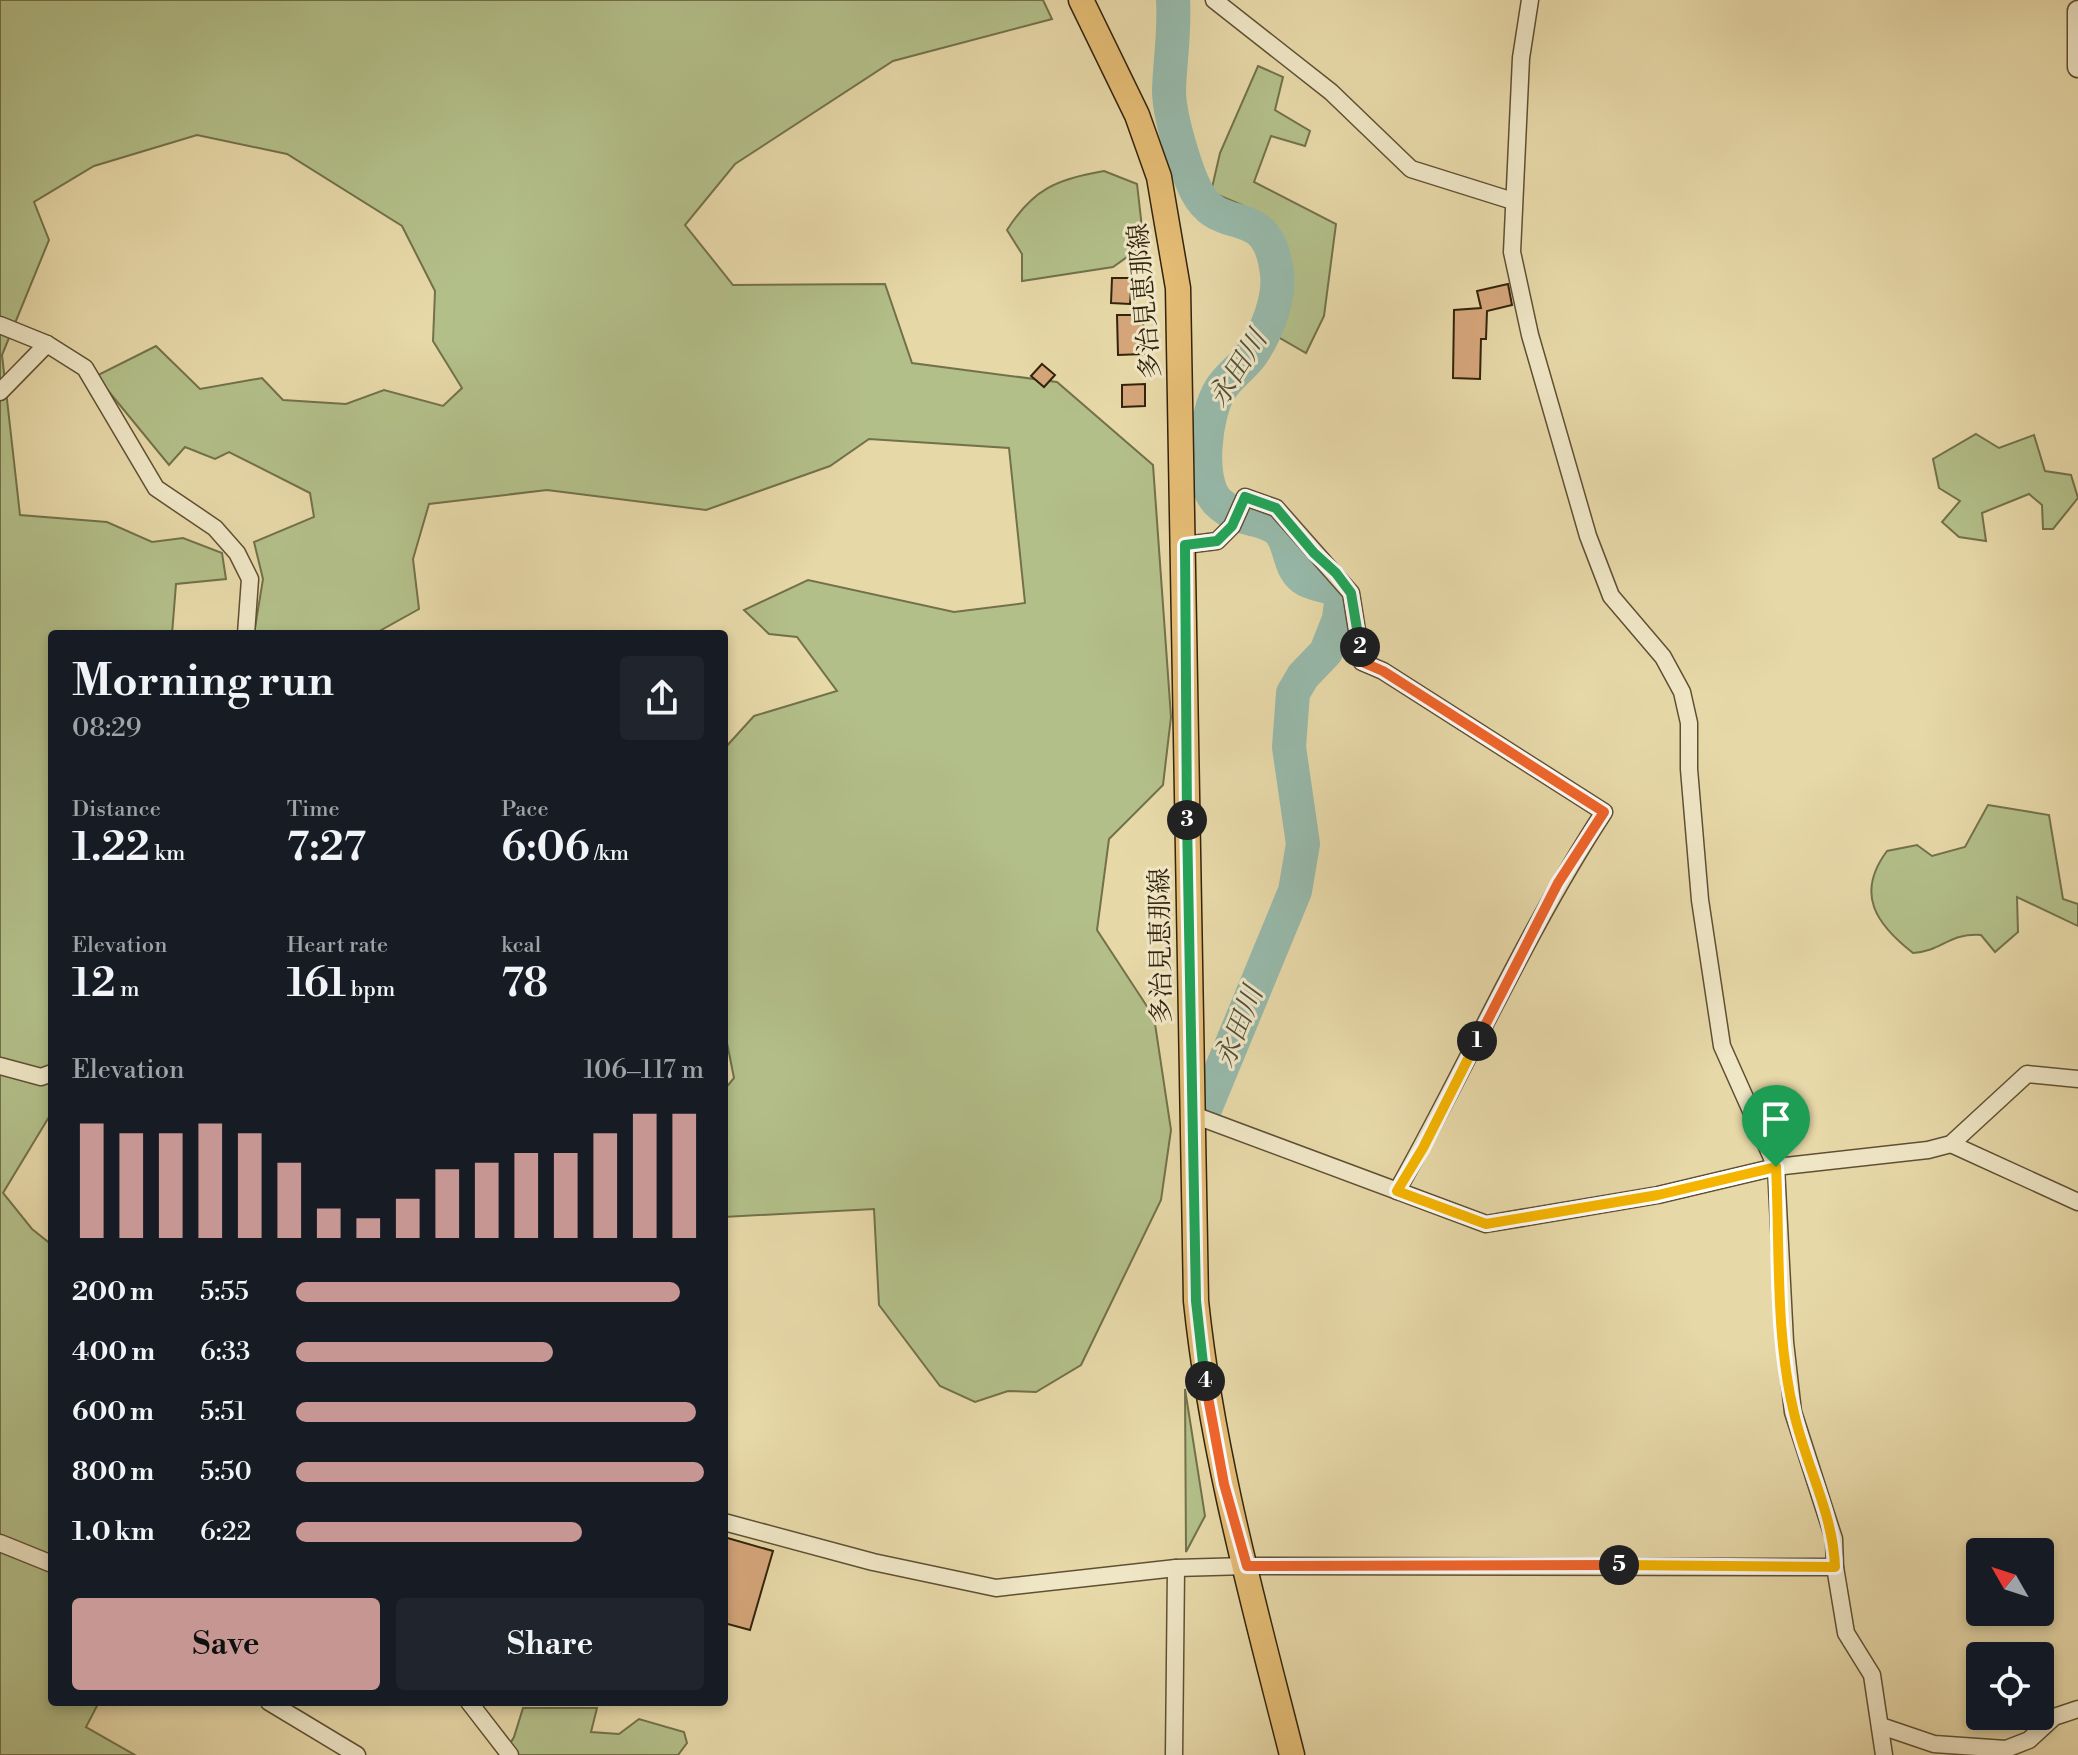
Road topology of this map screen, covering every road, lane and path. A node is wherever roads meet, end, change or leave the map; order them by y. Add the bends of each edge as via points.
1 (1081, 0) edge
2 (1214, 0) edge
3 (1530, 0) edge
4 (2078, 11) edge
5 (2078, 67) edge
6 (1513, 201) junction
7 (0, 325) edge
8 (47, 344) junction
9 (0, 392) edge
10 (1185, 545) junction
11 (246, 630) edge
12 (0, 1066) edge
13 (48, 1074) edge
14 (2078, 1079) edge
15 (1191, 1114) junction
16 (1951, 1144) junction
17 (1776, 1167) junction
18 (1397, 1191) junction
19 (2078, 1202) edge
20 (728, 1523) edge
21 (0, 1543) edge
22 (48, 1562) edge
23 (1247, 1566) junction
24 (1835, 1567) junction
25 (1176, 1568) junction
26 (276, 1706) edge
27 (472, 1706) edge
28 (2078, 1709) edge
29 (1881, 1726) junction
30 (357, 1755) edge
31 (510, 1755) edge
32 (1174, 1755) edge
33 (1292, 1755) edge
34 (1884, 1755) edge

1 - 10 main road, 多治見恵那線 via 1137,115 1159,177 1170,234 1178,288
2 - 6 street via 1331,92 1411,169
3 - 6 street via 1521,58
4 - 5 street
6 - 17 street via 1512,252 1530,335 1588,536 1611,596 1663,657 1682,692 1689,723 1700,900 1722,1046
7 - 8 street
8 - 9 street
8 - 11 street via 85,368 156,488 215,528 237,553 250,579
10 - 15 main road, 多治見恵那線
10 - 18 street via 1217,541 1232,526 1245,497 1276,508 1351,593 1362,662 1604,812 1507,976
12 - 13 street
14 - 16 street via 2027,1074
15 - 18 street
15 - 23 main road, 多治見恵那線 via 1203,1365 1224,1484
16 - 17 street
16 - 19 street
17 - 18 street via 1658,1195 1486,1224
17 - 24 street via 1793,1412 1834,1539
20 - 25 street via 996,1588
21 - 22 street
23 - 24 street
23 - 25 street
23 - 33 main road, 多治見恵那線
24 - 29 street via 1846,1633 1872,1675
25 - 32 street
26 - 30 street
27 - 31 street
28 - 29 street via 2054,1717 2029,1740 2006,1749 1934,1744
29 - 34 street

